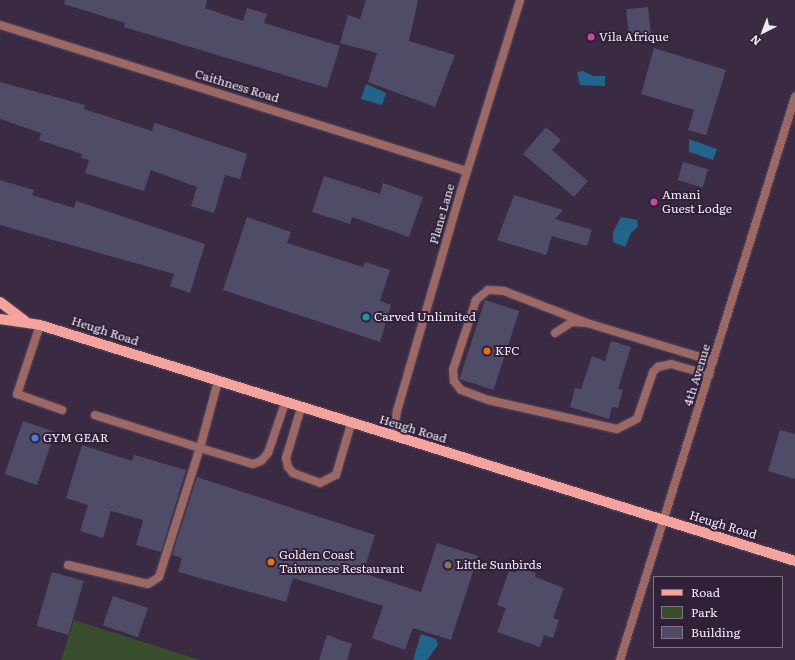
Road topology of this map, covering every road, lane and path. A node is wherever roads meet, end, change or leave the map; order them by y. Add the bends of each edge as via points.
1 (520, 0) edge
2 (0, 25) edge
3 (795, 97) edge
4 (467, 171) junction
5 (0, 302) edge
6 (0, 319) edge
7 (25, 321) junction
8 (587, 323) junction
9 (40, 325) junction
10 (555, 333) dead end
11 (713, 361) junction
12 (709, 375) junction
13 (218, 381) junction
14 (285, 403) junction
15 (301, 408) junction
16 (62, 410) dead end
17 (94, 415) dead end
18 (351, 424) junction
19 (393, 436) junction
20 (200, 448) junction
21 (664, 521) junction
22 (795, 561) edge
23 (68, 565) dead end
24 (620, 660) edge

1 - 4 street, Plane Lane
2 - 4 street, Caithness Road
3 - 11 street, 4th Avenue
4 - 19 street, Plane Lane via 397,411
5 - 7 main road, Heugh Road
6 - 7 main road, Heugh Road
7 - 9 main road, Heugh Road
8 - 10 street via 572,322
8 - 11 street
8 - 12 street via 504,291 488,290 476,300 453,370 454,381 461,390 488,400 617,429 637,418 653,372 658,367 671,364
9 - 13 main road, Heugh Road
9 - 16 street via 17,394
11 - 12 street, 4th Avenue
12 - 21 street, 4th Avenue
13 - 14 main road, Heugh Road
13 - 20 street
14 - 15 main road, Heugh Road
14 - 20 street via 268,453 261,461 253,464
15 - 18 main road, Heugh Road
15 - 18 street via 286,458 288,467 293,473 320,482 336,475
17 - 20 street
18 - 19 main road, Heugh Road
19 - 21 main road, Heugh Road
20 - 23 street via 159,577 148,584
21 - 22 main road, Heugh Road
21 - 24 street, 4th Avenue

